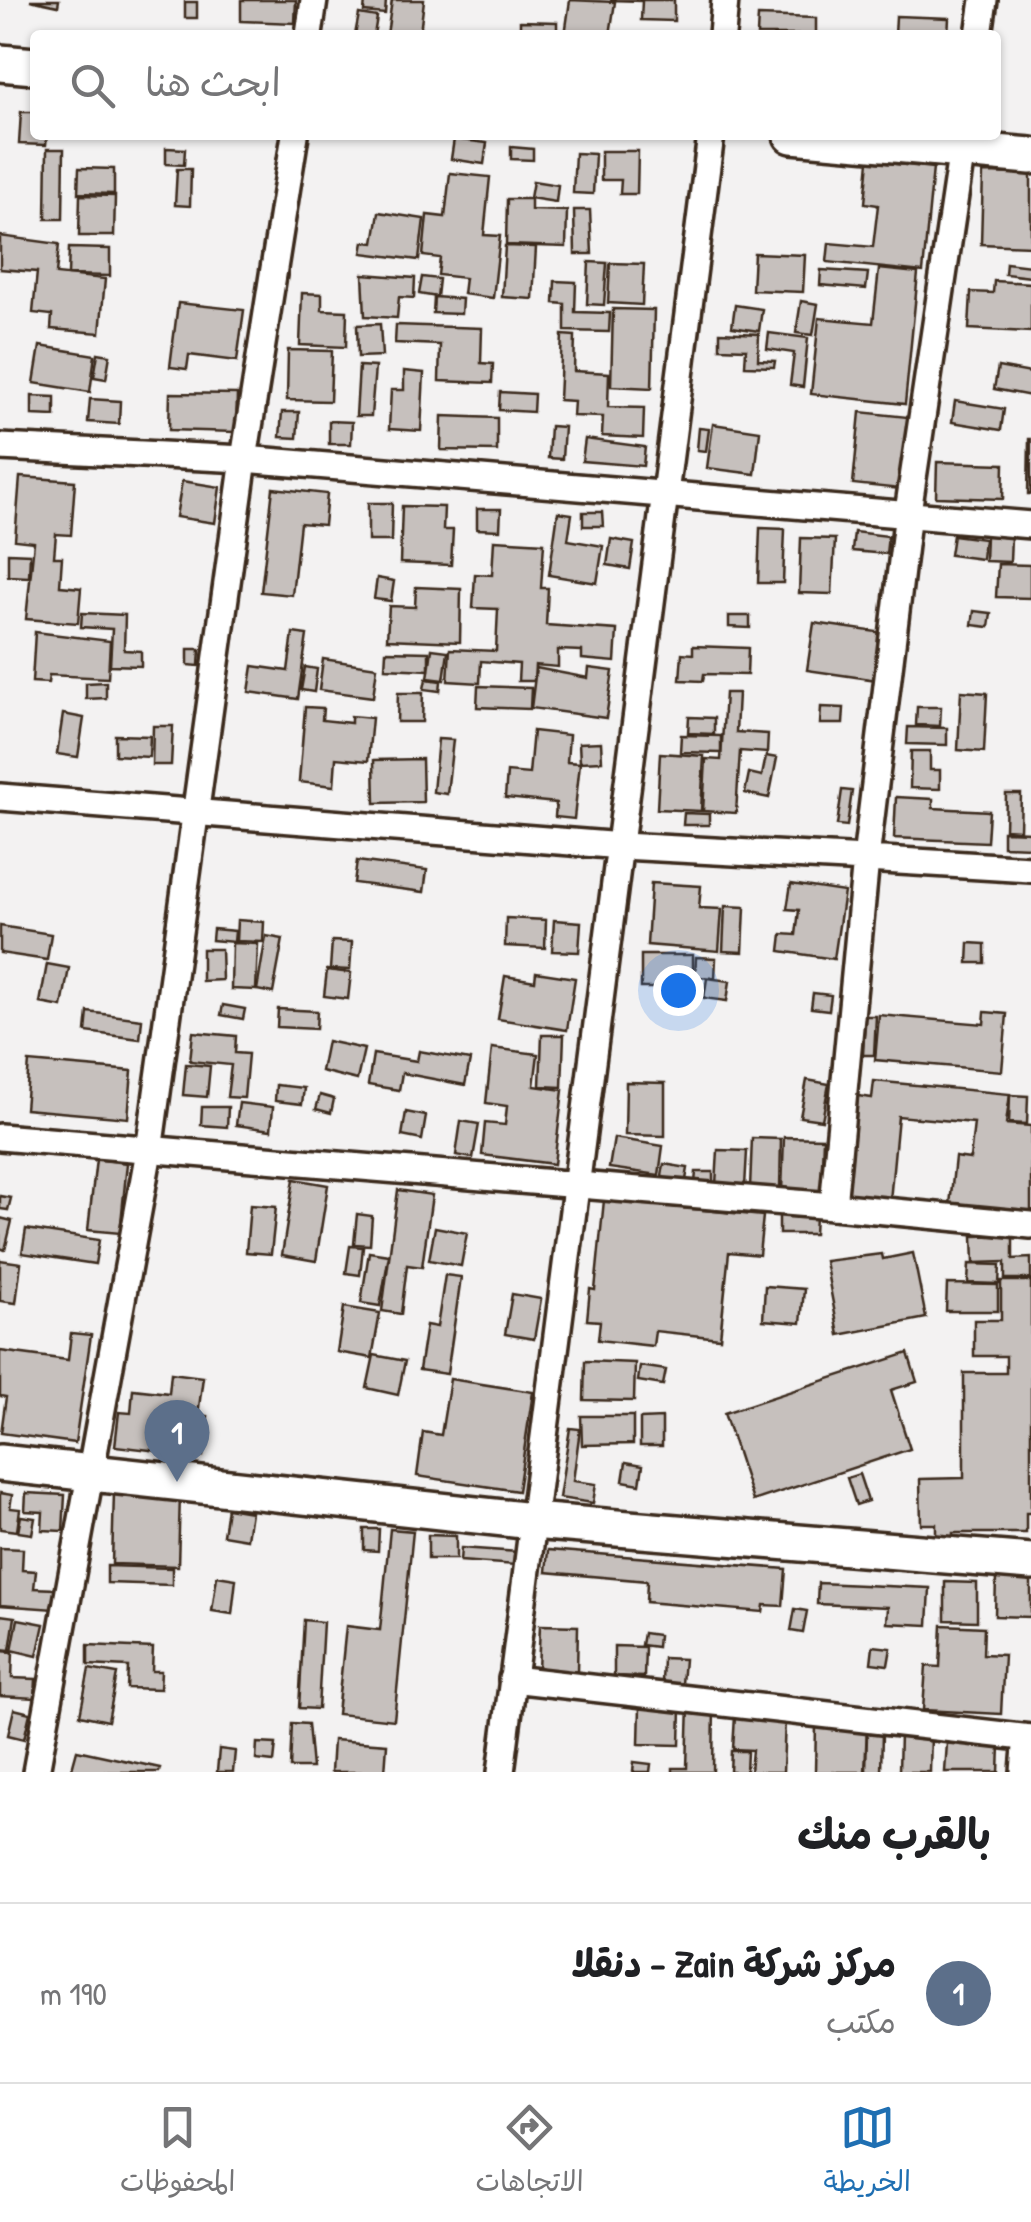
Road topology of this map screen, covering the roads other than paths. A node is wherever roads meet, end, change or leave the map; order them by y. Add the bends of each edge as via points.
1 (314, 0) edge
2 (725, 0) edge
3 (984, 0) edge
4 (310, 30) edge
5 (722, 30) edge
6 (979, 30) edge
7 (0, 63) edge
8 (30, 66) edge
9 (294, 140) edge
10 (710, 140) edge
11 (886, 140) edge
12 (962, 144) edge
13 (1031, 156) edge
14 (0, 447) edge
15 (244, 459) junction
16 (668, 492) junction
17 (908, 512) junction
18 (1031, 525) edge
19 (0, 797) edge
20 (194, 813) junction
21 (622, 846) junction
22 (866, 859) junction
23 (1031, 869) edge
24 (0, 1136) edge
25 (150, 1151) junction
26 (576, 1188) junction
27 (833, 1206) junction
28 (1031, 1226) edge
29 (0, 1463) edge
30 (92, 1472) junction
31 (532, 1521) junction
32 (1031, 1562) edge
33 (512, 1679) junction
34 (1031, 1738) edge
35 (1031, 1748) edge
36 (36, 1772) edge
37 (500, 1772) edge
38 (1029, 1772) edge

1 - 4 street
2 - 5 street
3 - 6 street
7 - 8 street
9 - 15 street
10 - 16 street
11 - 12 street
12 - 13 street
12 - 17 street
14 - 15 street
15 - 16 street
15 - 20 street
16 - 17 street
16 - 21 street
17 - 18 street
17 - 22 street
19 - 20 street
20 - 21 street
20 - 25 street
21 - 22 street
21 - 26 street
22 - 23 street
22 - 27 street
24 - 25 street
25 - 26 street
25 - 30 street
26 - 27 street
26 - 31 street
27 - 28 street
29 - 30 street
30 - 31 street
30 - 36 street
31 - 32 street
31 - 33 street
33 - 34 street
33 - 37 street
35 - 38 street

